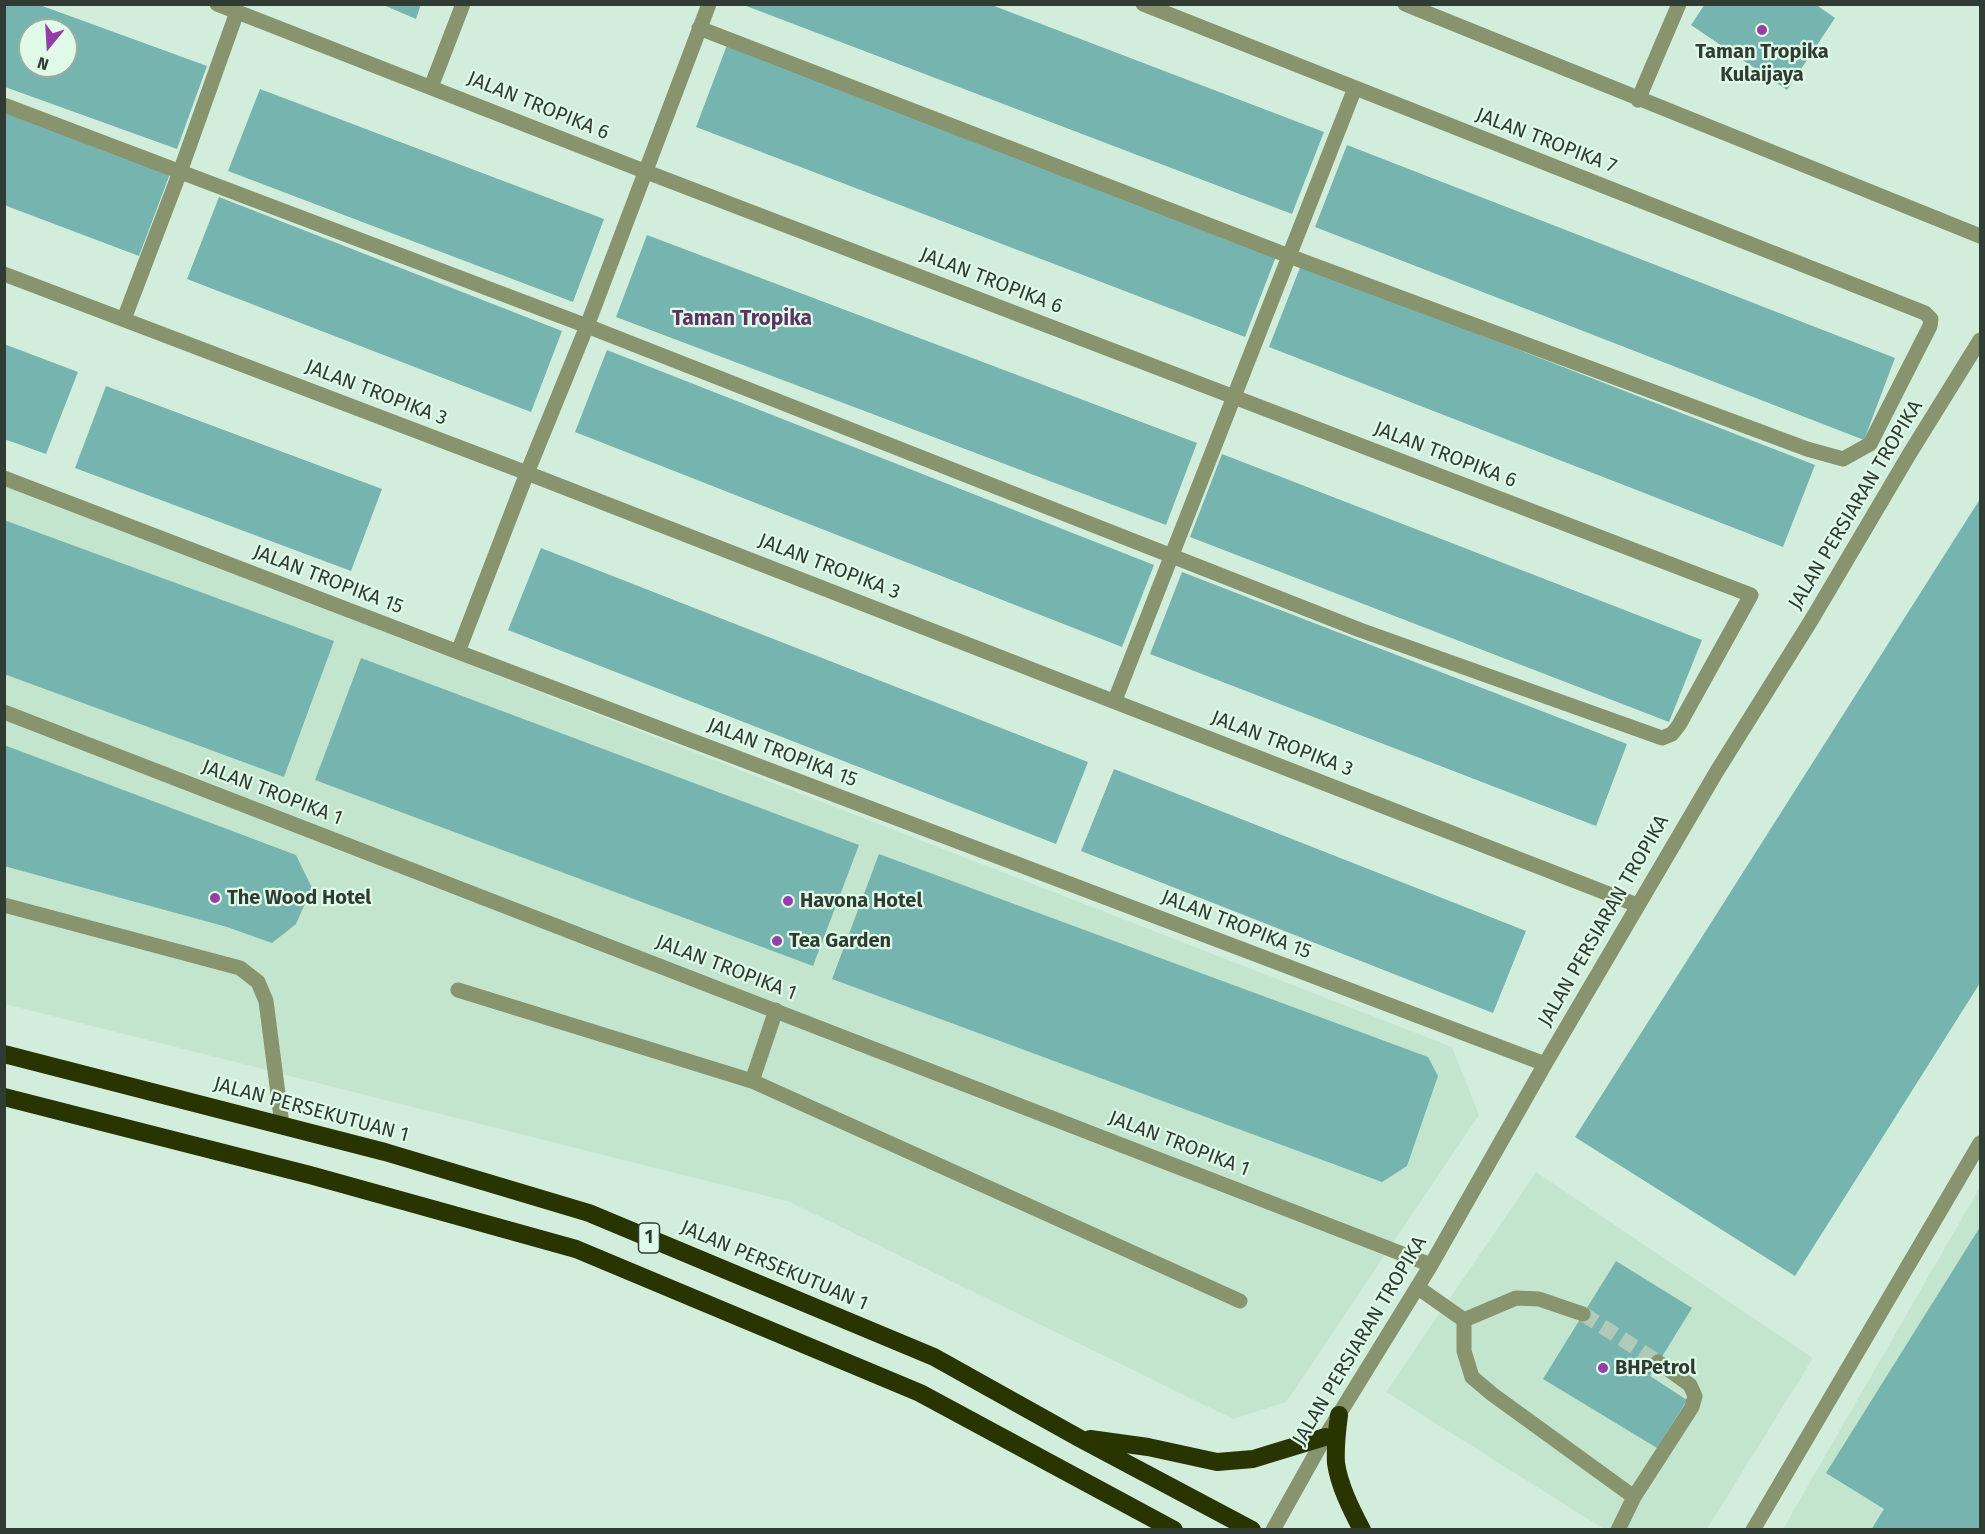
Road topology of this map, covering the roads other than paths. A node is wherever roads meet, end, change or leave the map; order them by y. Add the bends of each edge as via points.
1 (218, 4) edge
2 (463, 4) edge
3 (709, 4) edge
4 (1143, 4) edge
5 (1679, 4) edge
6 (1413, 6) edge
7 (237, 12) junction
8 (699, 28) junction
9 (431, 87) junction
10 (1355, 88) junction
11 (1638, 100) junction
12 (4, 105) edge
13 (644, 171) junction
14 (180, 172) junction
15 (1980, 237) edge
16 (1289, 256) junction
17 (4, 274) edge
18 (124, 319) junction
19 (587, 326) junction
20 (1980, 340) edge
21 (1234, 396) junction
22 (527, 473) junction
23 (4, 478) edge
24 (1172, 555) junction
25 (458, 652) junction
26 (1115, 700) junction
27 (4, 712) edge
28 (4, 905) edge
29 (1637, 905) junction
30 (458, 990) dead end
31 (776, 1010) junction
32 (4, 1054) edge
33 (1545, 1064) junction
34 (752, 1080) junction
35 (4, 1097) edge
36 (282, 1125) junction
37 (1980, 1143) edge
38 (1431, 1265) junction
39 (1417, 1287) junction
40 (1240, 1301) dead end
41 (1583, 1314) tunnel mouth
42 (1464, 1320) junction
43 (1658, 1362) tunnel mouth
44 (1339, 1415) junction
45 (1325, 1437) junction
46 (1079, 1438) junction
47 (1634, 1497) junction
48 (1174, 1530) edge
49 (1252, 1530) edge
50 (1273, 1530) edge
51 (1362, 1530) edge
52 (1618, 1530) edge
53 (1753, 1530) edge

1 - 7 street, JALAN TROPIKA 6
2 - 9 street
3 - 8 street
4 - 10 street, JALAN TROPIKA 7
5 - 11 street
6 - 11 street
7 - 9 street, JALAN TROPIKA 6
7 - 14 street
8 - 13 street
8 - 16 street
9 - 13 street, JALAN TROPIKA 6
10 - 16 street
10 - 16 street, JALAN TROPIKA 7 via 1925,313 1931,319 1930,326 1870,444 1844,459 1807,449
11 - 15 street
12 - 14 street
13 - 19 street
13 - 21 street, JALAN TROPIKA 6
14 - 18 street
14 - 19 street
16 - 21 street
17 - 18 street, JALAN TROPIKA 3
18 - 22 street, JALAN TROPIKA 3
19 - 22 street
19 - 24 street
20 - 29 street, JALAN PERSIARAN TROPIKA
21 - 24 street
21 - 24 street, JALAN TROPIKA 6 via 1751,595 1679,725 1662,738 1360,630
22 - 25 street
22 - 26 street, JALAN TROPIKA 3
23 - 25 street, JALAN TROPIKA 15
24 - 26 street
25 - 33 street, JALAN TROPIKA 15
26 - 29 street, JALAN TROPIKA 3
27 - 31 street, JALAN TROPIKA 1
28 - 36 street via 240,968 258,982 266,1001
29 - 33 street, JALAN PERSIARAN TROPIKA
30 - 34 street
31 - 34 street
31 - 38 street, JALAN TROPIKA 1
32 - 36 highway, JALAN PERSEKUTUAN 1 / 1
33 - 38 street, JALAN PERSIARAN TROPIKA
34 - 40 street
35 - 48 highway, 1 via 310,1175 576,1249 920,1393
36 - 46 highway, JALAN PERSEKUTUAN 1 / 1 via 589,1213 934,1357
37 - 53 street
38 - 39 street, JALAN PERSIARAN TROPIKA
39 - 42 street
39 - 44 street, JALAN PERSIARAN TROPIKA
41 - 42 street via 1539,1299 1516,1298
42 - 47 street via 1464,1351 1472,1377
43 - 47 street via 1690,1385 1695,1396 1692,1407
44 - 45 street, JALAN PERSIARAN TROPIKA
44 - 51 highway via 1336,1464
45 - 46 highway via 1253,1459 1217,1462
45 - 50 street, JALAN PERSIARAN TROPIKA
46 - 49 highway, JALAN PERSEKUTUAN 1 / 1
47 - 52 street

